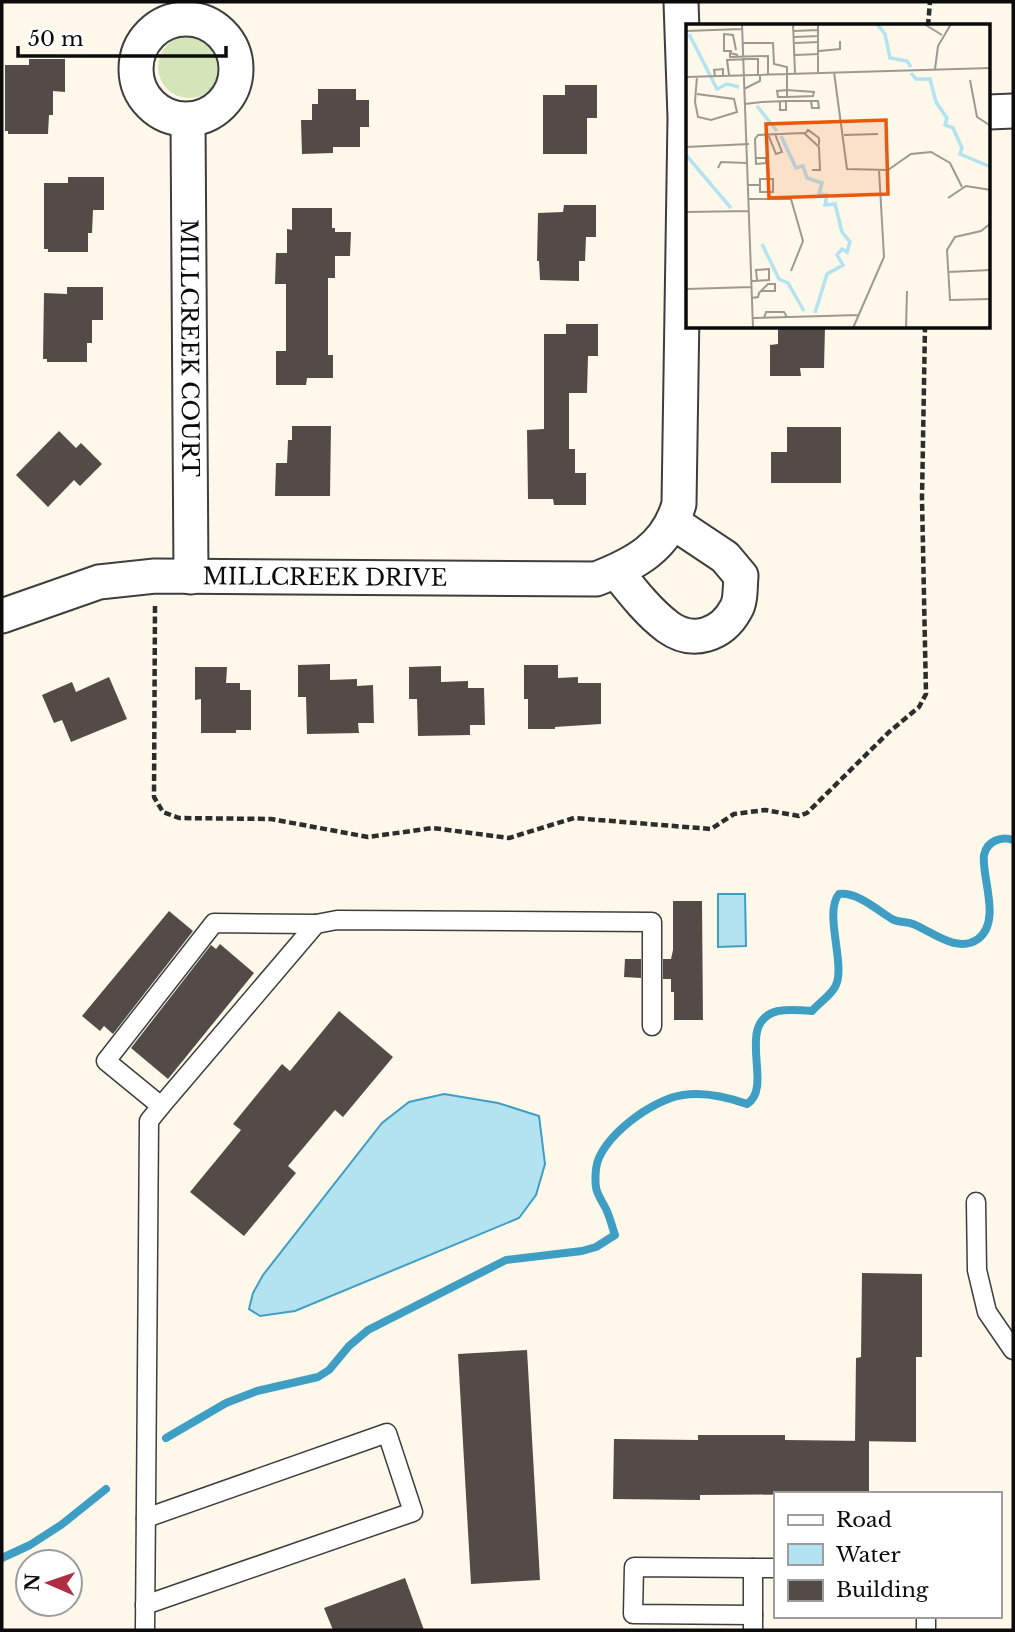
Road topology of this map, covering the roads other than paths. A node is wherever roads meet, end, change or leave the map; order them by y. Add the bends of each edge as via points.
1 (681, 2) edge
2 (171, 11) edge
3 (1013, 111) edge
4 (990, 112) edge
5 (686, 118) edge
6 (188, 120) junction
7 (674, 523) junction
8 (616, 571) junction
9 (191, 577) junction
10 (2, 616) edge
11 (316, 924) junction
12 (652, 1026) dead end
13 (160, 1106) junction
14 (976, 1202) dead end
15 (1013, 1350) edge
16 (146, 1518) junction
17 (752, 1568) junction
18 (774, 1568) edge
19 (145, 1605) junction
20 (753, 1623) edge
21 (145, 1630) edge

1 - 5 street
2 - 6 street via 146,38 137,60 138,85 157,110
2 - 6 street via 216,30 227,41 235,62 227,99 202,117
3 - 4 street
5 - 7 street via 679,504
6 - 9 street, MILLCREEK COURT
7 - 8 street, MILLCREEK DRIVE via 649,552
7 - 8 street via 725,557 741,576 737,608 715,632 696,638 670,629
8 - 9 street, MILLCREEK DRIVE via 596,579
9 - 10 street, MILLCREEK DRIVE via 99,582
11 - 12 lane via 337,920 652,922
11 - 13 lane
11 - 13 lane via 214,923 106,1061
13 - 16 lane via 149,1121
14 - 15 lane via 977,1270 987,1312
16 - 19 lane
16 - 19 lane via 387,1433 413,1512
17 - 18 lane
17 - 20 lane
17 - 20 lane via 634,1567 633,1614
19 - 21 lane

